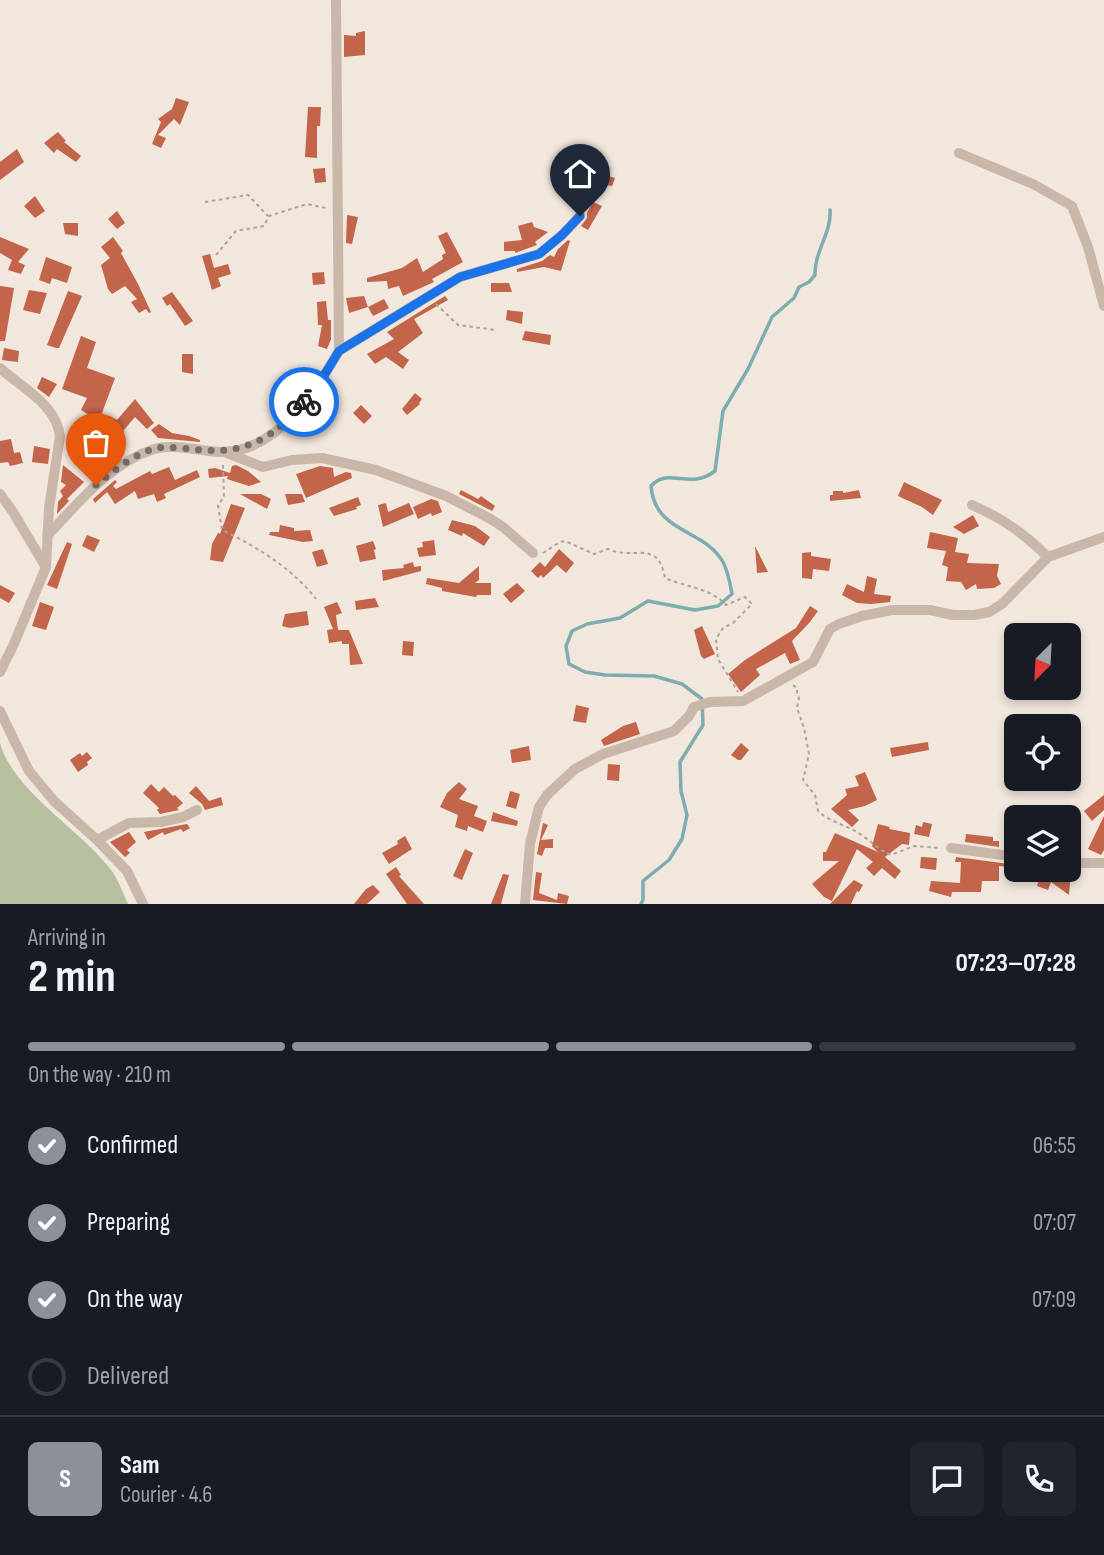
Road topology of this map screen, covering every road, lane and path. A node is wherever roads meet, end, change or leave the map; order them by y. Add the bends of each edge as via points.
1 (336, 0) edge
2 (958, 153) dead end
3 (205, 202) dead end
4 (337, 210) junction
5 (269, 216) junction
6 (580, 216) dead end
7 (216, 254) dead end
8 (426, 297) junction
9 (1104, 306) edge
10 (496, 330) dead end
11 (339, 351) junction
12 (0, 368) edge
13 (223, 452) junction
14 (0, 494) edge
15 (972, 505) dead end
16 (47, 536) junction
17 (1104, 537) edge
18 (533, 553) joint
19 (1048, 557) junction
20 (46, 567) junction
21 (316, 599) dead end
22 (0, 672) edge
23 (790, 684) dead end
24 (743, 701) junction
25 (0, 711) edge
26 (197, 810) dead end
27 (97, 840) junction
28 (951, 848) joint
29 (1004, 855) edge
30 (1081, 863) edge
31 (1104, 863) edge
32 (143, 904) edge
33 (525, 904) edge

1 - 4 street
2 - 9 street via 1033,184 1072,206
3 - 5 path via 248,195
4 - 5 path via 307,204
4 - 11 street
5 - 7 path via 264,226 236,231
6 - 8 street via 539,254 460,277
8 - 10 path via 458,325
8 - 11 street
11 - 13 street via 320,382 283,425 255,443
12 - 16 street via 36,397 59,425
13 - 16 street via 167,448 147,452 96,485
13 - 18 street via 262,467 322,458 376,470 489,518
13 - 21 path via 224,497 218,505 222,530 288,569
14 - 20 street
15 - 19 street via 1023,533
16 - 20 street
17 - 19 street
18 - 24 path via 539,556 565,541 594,554 608,549 620,555 645,552 661,561 665,578 676,583 711,593 726,605 745,597 752,604 716,639 718,659
19 - 24 street via 989,612 953,615 892,610 839,624 830,629 813,662
20 - 22 street
23 - 28 path via 797,688 796,704 808,745 803,780 815,795 818,811 891,855 915,846
24 - 33 street via 710,702 694,708 674,731 603,754 575,769 547,795 539,807 530,844
25 - 27 street via 29,771
26 - 27 street via 162,822 129,823
27 - 32 street via 127,871
28 - 29 street
30 - 31 street

